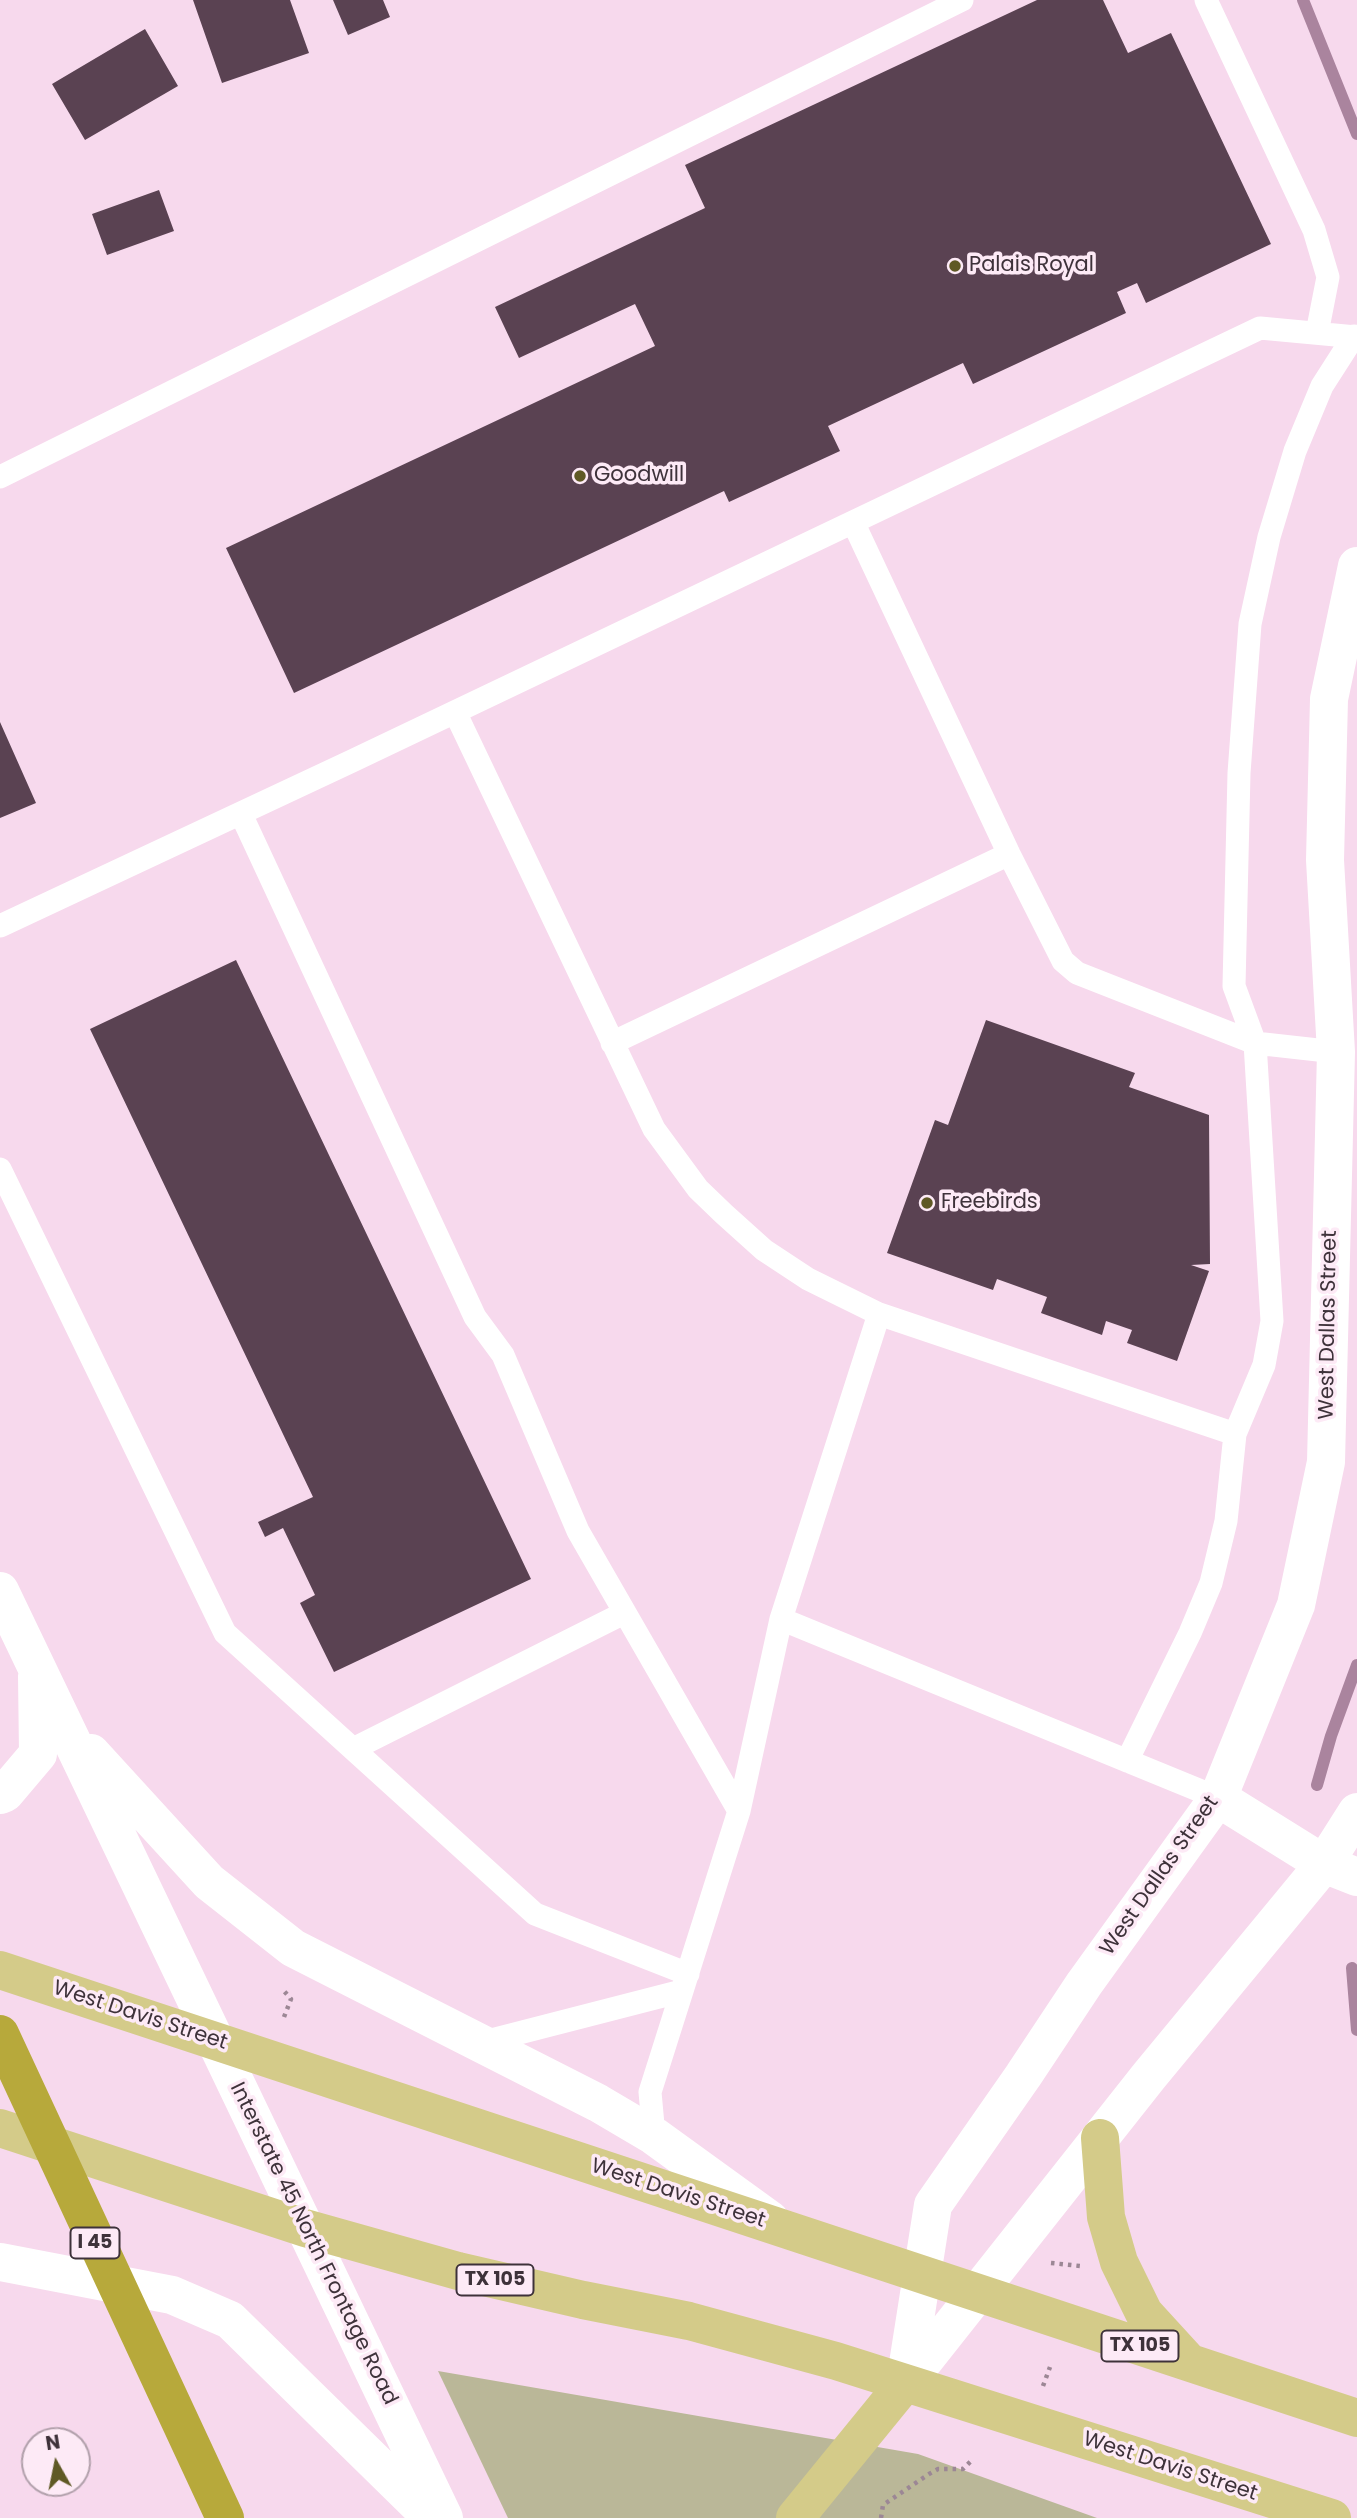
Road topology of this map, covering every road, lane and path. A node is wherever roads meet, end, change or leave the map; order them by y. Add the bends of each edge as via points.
1 (962, 0) edge
2 (1206, 0) edge
3 (1317, 332) junction
4 (1355, 336) edge
5 (0, 477) edge
6 (853, 522) junction
7 (1357, 566) edge
8 (455, 712) junction
9 (241, 814) junction
10 (1009, 854) junction
11 (0, 926) edge
12 (612, 1043) junction
13 (1255, 1043) junction
14 (1336, 1052) junction
15 (0, 1169) edge
16 (879, 1314) junction
17 (1235, 1434) junction
18 (0, 1591) edge
19 (624, 1613) junction
20 (781, 1619) junction
21 (37, 1665) junction
22 (65, 1726) junction
23 (352, 1749) junction
24 (1127, 1761) junction
25 (0, 1795) edge
26 (1217, 1798) junction
27 (740, 1811) junction
28 (1357, 1812) edge
29 (1340, 1870) edge
30 (0, 1970) edge
31 (685, 1983) junction
32 (0, 2034) edge
33 (216, 2040) junction
34 (480, 2043) junction
35 (0, 2128) edge
36 (654, 2136) junction
37 (1100, 2138) junction
38 (305, 2228) junction
39 (780, 2228) junction
40 (0, 2262) edge
41 (1045, 2263) dead end
42 (1088, 2266) dead end
43 (922, 2275) junction
44 (977, 2291) junction
45 (1188, 2361) junction
46 (1050, 2367) dead end
47 (905, 2383) junction
48 (1043, 2387) dead end
49 (1357, 2418) edge
50 (973, 2459) dead end
51 (225, 2518) edge
52 (432, 2518) edge
53 (444, 2518) edge
54 (795, 2518) edge
55 (881, 2518) edge
56 (1332, 2518) edge

1 - 5 lane
2 - 3 lane via 1314,230 1328,277
3 - 4 lane
3 - 6 lane via 1260,328
4 - 13 lane via 1322,386 1295,451 1269,537 1250,624 1238,785 1234,986
6 - 8 lane
6 - 10 lane
7 - 14 street, West Dallas Street via 1329,699 1325,860
8 - 9 lane
8 - 12 lane
9 - 11 lane
9 - 19 lane via 475,1317 503,1355 578,1531
10 - 12 lane
10 - 13 lane via 1063,961 1077,973
12 - 16 lane via 654,1129 698,1189 764,1250 808,1279
13 - 14 lane
13 - 17 lane via 1272,1321 1264,1365
14 - 26 street, West Dallas Street via 1326,1462 1296,1605
15 - 23 lane via 225,1633
16 - 17 lane
16 - 20 lane
17 - 24 lane via 1226,1521 1211,1583
18 - 21 street, Interstate 45 North Frontage Road
19 - 23 lane
19 - 27 lane
20 - 24 lane
20 - 27 lane
21 - 22 street, Interstate 45 North Frontage Road
21 - 25 street via 38,1754
22 - 33 street, Interstate 45 North Frontage Road
22 - 34 street via 209,1881 293,1948
23 - 31 lane via 535,1914
24 - 26 lane
26 - 29 street
26 - 43 street, West Dallas Street via 933,2205
27 - 31 lane
28 - 29 street
29 - 37 street
30 - 33 main road, West Davis Street / TX 105
31 - 34 lane
31 - 36 lane via 650,2092
32 - 51 highway, I 45
33 - 38 street, Interstate 45 North Frontage Road
33 - 39 main road, West Davis Street / TX 105
34 - 36 street
35 - 38 main road, West Davis Street / TX 105
36 - 39 street
37 - 44 street
37 - 45 main road via 1106,2217 1119,2262 1143,2313
38 - 47 main road, West Davis Street / TX 105 via 458,2271 689,2320
38 - 53 street, Interstate 45 North Frontage Road
39 - 43 main road, West Davis Street / TX 105
40 - 52 street via 172,2295 230,2320
41 - 42 path
43 - 44 main road, West Davis Street / TX 105
43 - 47 street, West Dallas Street
44 - 45 main road, West Davis Street / TX 105
44 - 47 street
45 - 49 main road, West Davis Street / TX 105
46 - 48 path
47 - 54 main road
47 - 56 main road, West Davis Street / TX 105
50 - 55 path via 963,2469 938,2469 929,2474 883,2505

